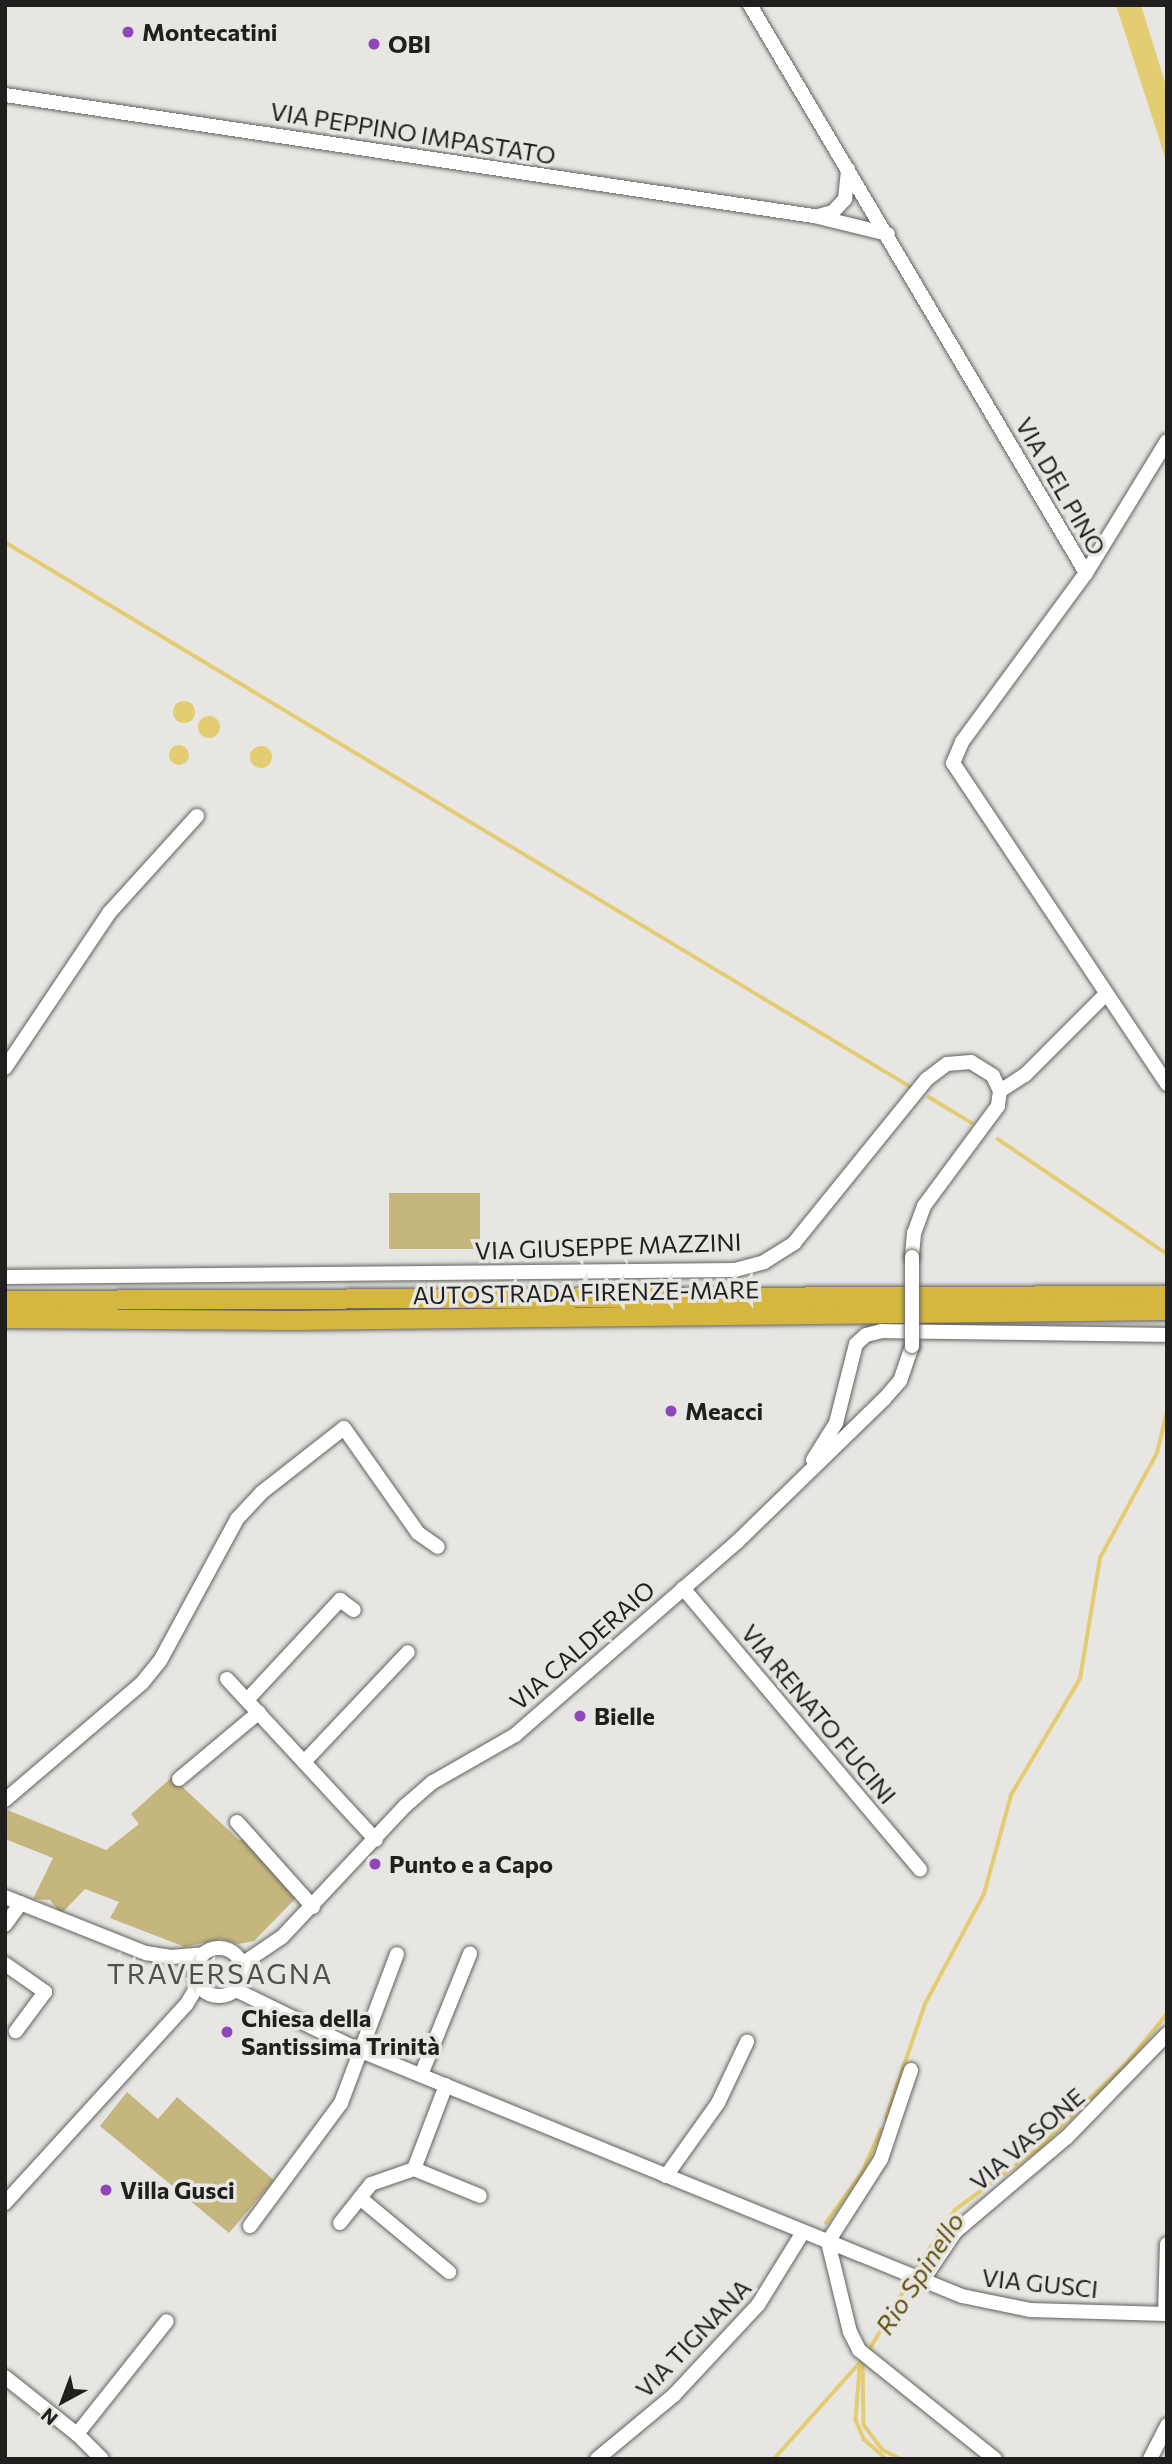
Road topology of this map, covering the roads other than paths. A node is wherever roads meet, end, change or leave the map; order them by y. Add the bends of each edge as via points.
1 (750, 5) edge
2 (5, 95) edge
3 (848, 168) junction
4 (871, 205) junction
5 (833, 212) junction
6 (814, 216) junction
7 (858, 225) junction
8 (888, 233) junction
9 (1167, 441) edge
10 (1086, 573) junction
11 (197, 816) dead end
12 (1104, 996) junction
13 (5, 1068) edge
14 (1167, 1084) edge
15 (1000, 1091) junction
16 (5, 1277) edge
17 (1167, 1294) edge
18 (5, 1300) edge
19 (1167, 1310) edge
20 (5, 1318) edge
21 (1167, 1335) edge
22 (809, 1471) junction
23 (438, 1547) dead end
24 (683, 1588) junction
25 (354, 1610) dead end
26 (408, 1652) dead end
27 (227, 1679) dead end
28 (247, 1700) junction
29 (259, 1712) junction
30 (304, 1762) junction
31 (179, 1779) dead end
32 (5, 1800) edge
33 (237, 1822) dead end
34 (376, 1840) junction
35 (920, 1869) dead end
36 (5, 1897) edge
37 (21, 1903) junction
38 (313, 1907) junction
39 (5, 1925) edge
40 (397, 1954) dead end
41 (470, 1954) dead end
42 (199, 1960) junction
43 (5, 1965) edge
44 (239, 1971) junction
45 (204, 1990) junction
46 (16, 2031) dead end
47 (1167, 2034) edge
48 (747, 2042) dead end
49 (361, 2051) junction
50 (911, 2070) dead end
51 (421, 2075) junction
52 (446, 2085) junction
53 (414, 2169) junction
54 (666, 2176) junction
55 (480, 2196) dead end
56 (360, 2198) junction
57 (5, 2203) edge
58 (341, 2223) dead end
59 (250, 2226) dead end
60 (803, 2232) junction
61 (828, 2242) junction
62 (1167, 2244) edge
63 (449, 2272) dead end
64 (917, 2279) junction
65 (1166, 2314) edge
66 (167, 2321) dead end
67 (5, 2377) edge
68 (1167, 2425) edge
69 (76, 2434) junction
70 (102, 2459) edge
71 (597, 2459) edge
72 (995, 2459) edge
73 (1150, 2459) edge

1 - 3 street, VIA DEL PINO
2 - 6 street, VIA PEPPINO IMPASTATO
3 - 4 street, VIA DEL PINO
3 - 5 street via 847,195
4 - 5 street via 855,204
4 - 7 street
4 - 8 street, VIA DEL PINO
5 - 6 street
6 - 7 street, VIA PEPPINO IMPASTATO
7 - 8 street, VIA PEPPINO IMPASTATO
8 - 10 street, VIA DEL PINO
9 - 10 street
10 - 12 street, VIA DEL PINO via 962,742 953,763
11 - 13 street via 109,913
12 - 14 street
12 - 15 street via 1025,1076
15 - 16 street, VIA GIUSEPPE MAZZINI via 993,1076 979,1065 963,1061 940,1068 800,1237 780,1254 735,1270
15 - 22 street, VIA CALDERAIO, bridge via 995,1112 924,1206 914,1233 912,1346 900,1381
17 - 18 highway, AUTOSTRADA FIRENZE-MARE
19 - 20 highway, AUTOSTRADA FIRENZE-MARE via 292,1320
21 - 22 street via 881,1331 866,1335 856,1344 836,1423
22 - 24 street, VIA CALDERAIO
23 - 32 street via 418,1532 344,1428 261,1493 237,1519 160,1661 142,1683
24 - 34 street, VIA CALDERAIO via 515,1735 433,1782
24 - 35 street, VIA RENATO FUCINI
25 - 28 street via 340,1600
26 - 30 street
27 - 28 street
28 - 29 street
29 - 30 street
29 - 31 street
30 - 34 street
33 - 38 street
34 - 38 street, VIA CALDERAIO
36 - 37 street
37 - 39 street
37 - 42 street via 146,1952
38 - 44 street, VIA CALDERAIO
40 - 49 street
41 - 51 street
42 - 44 street via 215,1948
42 - 45 street
43 - 46 street via 45,1992
44 - 45 street via 223,1997
44 - 49 street, VIA GUSCI via 255,1999
45 - 57 street via 171,2020
47 - 64 street, VIA VASONE via 1067,2137 955,2232
48 - 54 street via 718,2103
49 - 51 street, VIA GUSCI
49 - 59 street via 341,2103
50 - 61 street via 881,2159
51 - 52 street, VIA GUSCI
52 - 53 street
52 - 54 street, VIA GUSCI
53 - 55 street
53 - 56 street via 371,2184
54 - 60 street, VIA GUSCI
56 - 58 street
56 - 63 street
60 - 61 street, VIA GUSCI
60 - 71 street, VIA TIGNANA via 758,2305 659,2409
61 - 64 street, VIA GUSCI
61 - 72 street via 850,2332 865,2354
62 - 65 street
64 - 65 street, VIA GUSCI via 979,2302 1015,2308
66 - 69 street
67 - 69 street
68 - 73 street
69 - 70 street

